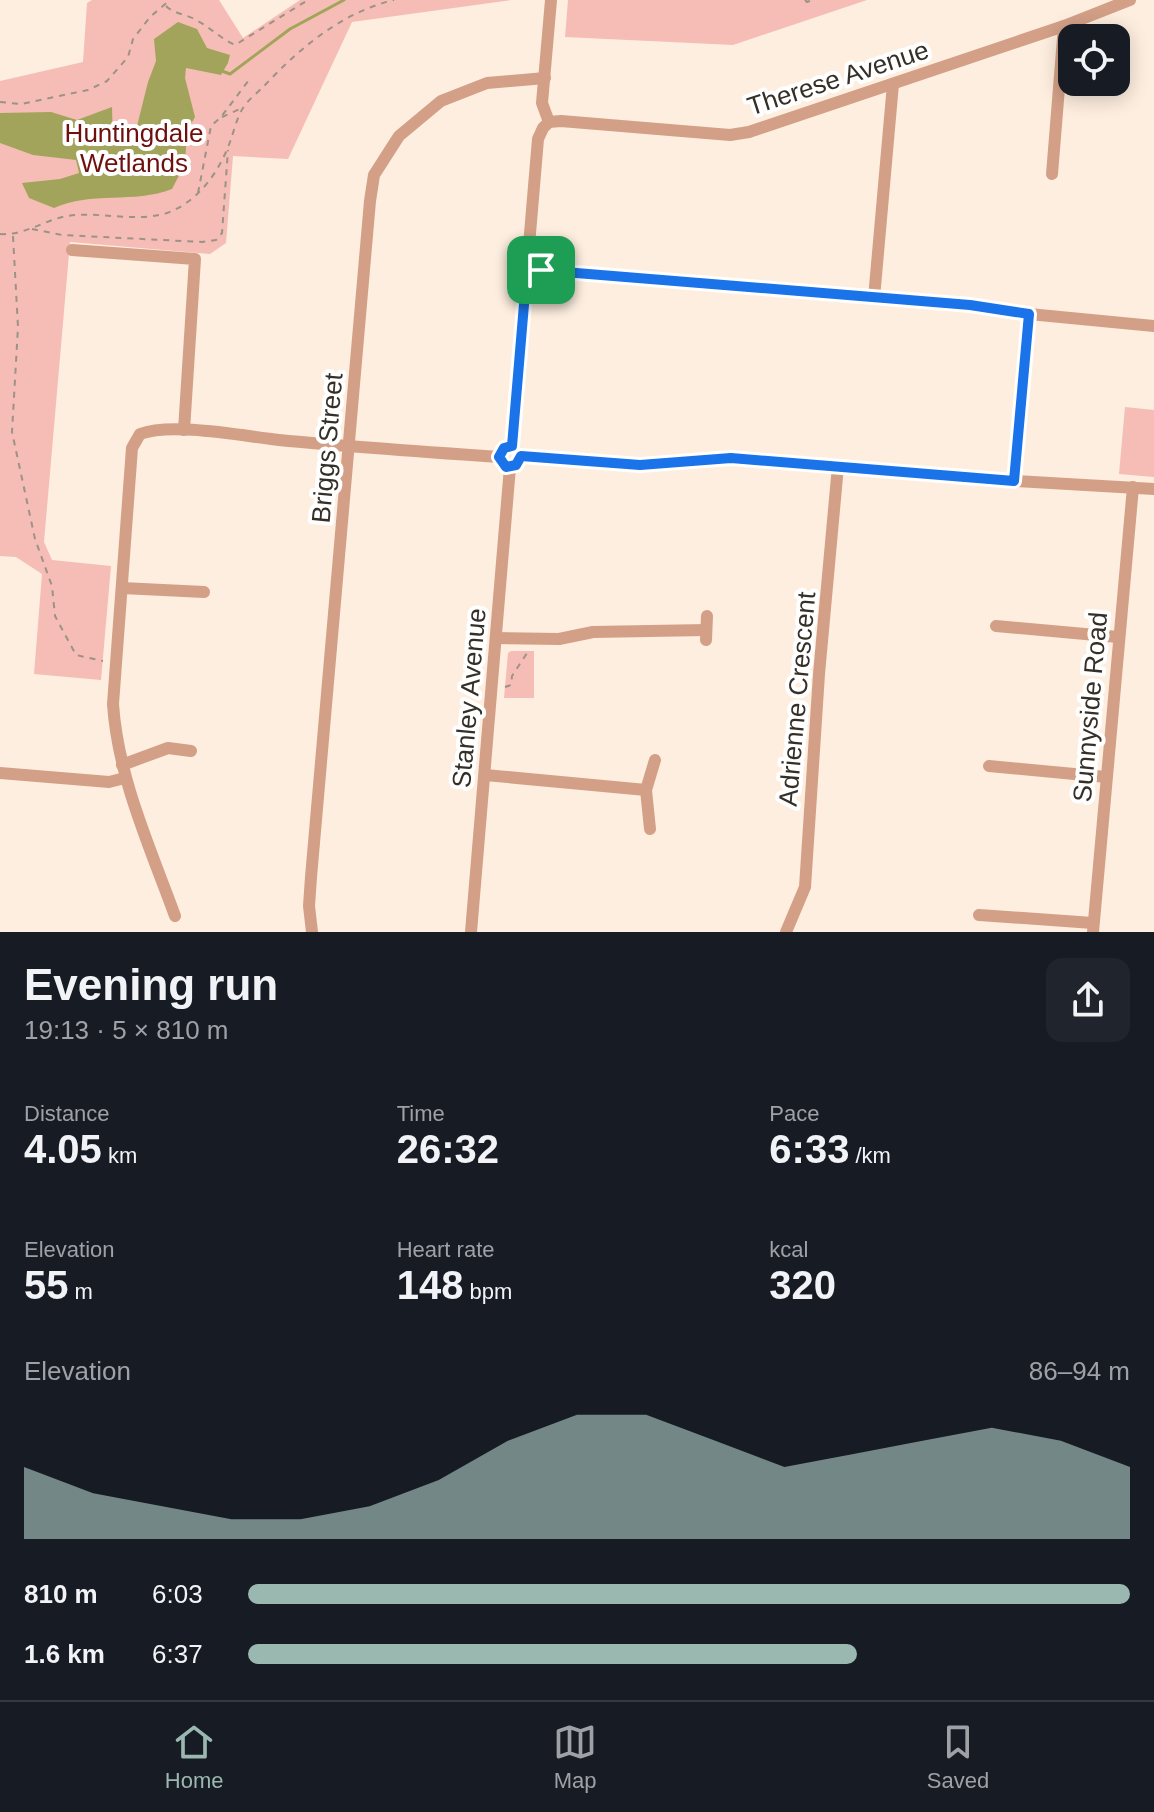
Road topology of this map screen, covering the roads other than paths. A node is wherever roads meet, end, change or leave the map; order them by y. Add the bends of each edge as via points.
1 (551, 0) edge
2 (1130, 0) edge
3 (1069, 24) edge
4 (1058, 28) edge
5 (545, 78) junction
6 (893, 84) junction
7 (1058, 96) edge
8 (549, 122) junction
9 (1052, 174) dead end
10 (72, 250) dead end
11 (527, 269) junction
12 (874, 298) junction
13 (1029, 314) junction
14 (1154, 326) edge
15 (184, 430) junction
16 (349, 446) junction
17 (512, 446) junction
18 (521, 456) junction
19 (499, 457) junction
20 (838, 466) junction
21 (510, 467) junction
22 (1014, 481) junction
23 (1133, 487) junction
24 (1154, 489) edge
25 (122, 588) junction
26 (204, 592) dead end
27 (707, 616) dead end
28 (996, 626) dead end
29 (1118, 637) junction
30 (496, 638) junction
31 (191, 751) dead end
32 (655, 760) dead end
33 (989, 766) dead end
34 (123, 771) junction
35 (0, 773) edge
36 (485, 775) junction
37 (1106, 777) junction
38 (646, 790) junction
39 (650, 829) dead end
40 (979, 915) dead end
41 (175, 916) dead end
42 (1093, 927) edge
43 (312, 932) edge
44 (471, 932) edge
45 (786, 932) edge

1 - 5 street
2 - 3 street, Therese Avenue
4 - 6 street, Therese Avenue
5 - 8 street via 542,103
5 - 16 street, Briggs Street via 487,83 441,101 399,136 374,175
6 - 8 street, Therese Avenue via 730,135
6 - 12 street
7 - 9 street
8 - 11 street via 538,139
10 - 15 street via 195,259
11 - 12 street
11 - 17 street
12 - 13 street
13 - 14 street
13 - 22 street
15 - 16 street
15 - 25 street via 154,428 140,434 132,448
16 - 19 street
16 - 43 street, Briggs Street via 311,877
17 - 18 street
17 - 19 street
18 - 20 street via 640,465 731,458
18 - 21 street
19 - 21 street
20 - 22 street
20 - 45 street, Adrienne Crescent via 805,887
21 - 30 street, Stanley Avenue
22 - 23 street
23 - 24 street
23 - 29 street, Sunnyside Road
25 - 26 street
25 - 34 street via 113,704
27 - 30 street via 706,635 593,632 559,639
28 - 29 street
29 - 37 street, Sunnyside Road
30 - 36 street, Stanley Avenue
31 - 34 street via 168,748
32 - 38 street
33 - 37 street
34 - 35 street via 109,782
34 - 41 street
36 - 38 street
36 - 44 street, Stanley Avenue
37 - 42 street, Sunnyside Road
38 - 39 street
40 - 42 street

